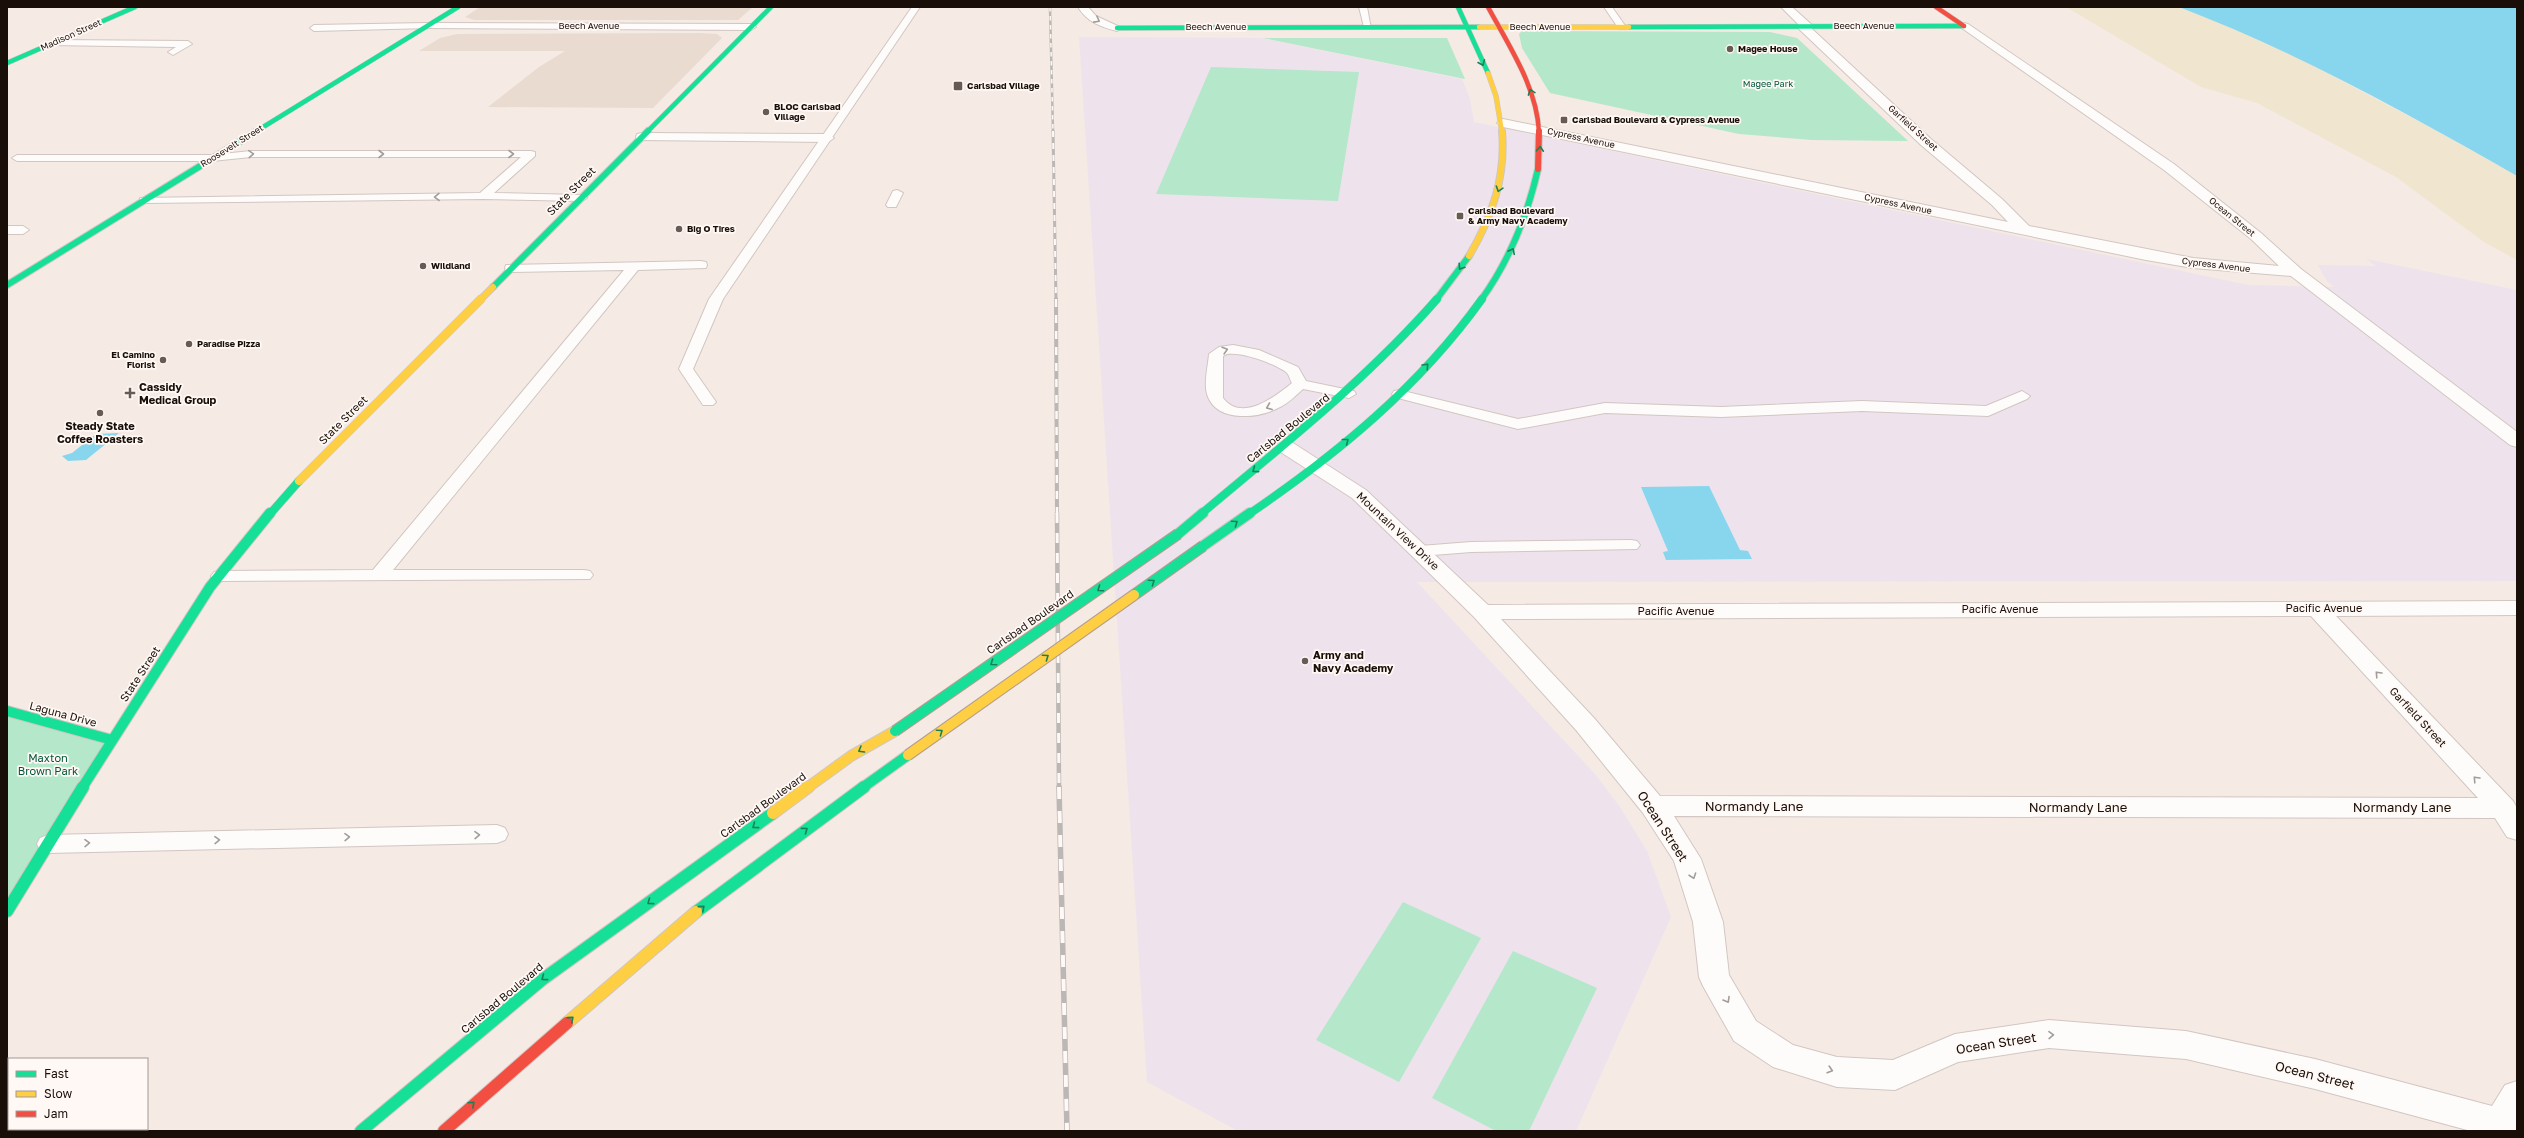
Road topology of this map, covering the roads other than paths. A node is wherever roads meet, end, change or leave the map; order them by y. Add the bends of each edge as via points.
1 (135, 7) edge
2 (458, 7) edge
3 (771, 7) edge
4 (916, 7) edge
5 (1083, 7) edge
6 (1363, 7) edge
7 (1458, 7) edge
8 (1488, 7) edge
9 (1608, 7) edge
10 (1786, 7) edge
11 (1936, 7) edge
12 (427, 26) junction
13 (1964, 26) junction
14 (751, 27) junction
15 (1368, 27) junction
16 (1467, 27) junction
17 (1498, 27) junction
18 (1622, 27) junction
19 (1805, 27) junction
20 (314, 28) dead end
21 (1116, 28) joint
22 (54, 43) junction
23 (174, 52) dead end
24 (7, 63) edge
25 (1503, 122) junction
26 (1541, 130) junction
27 (642, 137) junction
28 (828, 138) junction
29 (16, 158) dead end
30 (212, 158) junction
31 (897, 193) dead end
32 (483, 196) junction
33 (581, 198) junction
34 (144, 200) junction
35 (892, 205) dead end
36 (7, 230) edge
37 (23, 230) dead end
38 (2023, 230) junction
39 (701, 265) dead end
40 (634, 266) junction
41 (511, 268) junction
42 (2295, 272) junction
43 (7, 285) edge
44 (1300, 384) junction
45 (1349, 394) junction
46 (1399, 394) junction
47 (2022, 396) dead end
48 (708, 402) dead end
49 (2517, 441) edge
50 (1286, 447) junction
51 (1316, 466) junction
52 (1631, 545) dead end
53 (1420, 551) junction
54 (584, 574) dead end
55 (379, 575) junction
56 (220, 576) junction
57 (2316, 608) junction
58 (2517, 608) edge
59 (1482, 612) junction
60 (7, 711) edge
61 (112, 740) junction
62 (1653, 806) junction
63 (2503, 808) junction
64 (2517, 830) edge
65 (497, 834) dead end
66 (48, 844) junction
67 (7, 911) edge
68 (2517, 1096) edge
69 (2509, 1126) edge
70 (360, 1131) edge
71 (444, 1131) edge

1 - 22 main road, Madison Street
2 - 12 main road, Roosevelt Street
3 - 14 main road, State Street
4 - 28 lane
5 -> 21 street via 1086,14
6 - 15 lane
7 - 16 main road, Carlsbad Boulevard
8 - 17 main road
9 - 18 lane
10 - 19 street, Garfield Street
11 - 13 main road, Ocean Street
12 - 14 street, Beech Avenue
12 - 20 lane
12 - 30 main road, Roosevelt Street
13 - 19 main road, Beech Avenue
13 - 42 street, Ocean Street via 2169,167 2256,236
14 - 27 main road, State Street
15 - 16 main road, Beech Avenue
15 - 21 main road, Beech Avenue
16 - 17 main road, Beech Avenue
16 -> 25 main road, Carlsbad Boulevard via 1496,95
17 - 18 main road, Beech Avenue
26 -> 17 main road via 1536,105 1526,79
18 - 19 main road, Beech Avenue
19 - 38 street, Garfield Street via 1926,142 1997,202
22 - 23 lane via 188,44
22 - 24 main road, Madison Street
25 - 26 street, Cypress Avenue
25 -> 45 main road, Carlsbad Boulevard via 1505,149 1501,184 1488,221 1463,265 1431,311
26 - 38 street, Cypress Avenue
46 -> 26 main road via 1474,313 1495,285 1526,222 1539,169
27 - 28 street
27 - 33 main road, State Street
28 - 48 lane via 716,299 686,369
29 - 30 lane
30 -> 32 lane via 251,154 531,154
30 - 34 main road, Roosevelt Street
31 - 35 lane
32 - 33 lane
32 -> 34 lane
33 - 41 main road, State Street
34 - 43 main road, Roosevelt Street
36 - 37 lane
38 - 42 street, Cypress Avenue via 2193,263
39 - 40 lane
40 - 41 lane
40 - 55 lane
41 - 56 main road, State Street via 283,498
42 - 49 street, Ocean Street
44 -> 44 lane via 1273,406 1257,411 1231,409 1220,404 1216,397 1216,354 1230,348 1263,358 1293,370
44 - 45 lane
45 - 50 main road, Carlsbad Boulevard
46 - 47 lane via 1518,424 1606,408 1721,412 1862,406 1988,411
51 -> 46 main road via 1376,418
50 - 51 street, Mountain View Drive
50 -> 70 main road, Carlsbad Boulevard, bridge via 1178,534 895,731 851,756 543,978
51 - 53 street, Mountain View Drive via 1359,494
71 -> 51 main road, bridge via 719,893 908,754
52 - 53 lane via 1471,547
53 - 59 street, Mountain View Drive
54 - 55 lane
55 - 56 lane
56 - 61 main road, State Street
57 - 58 street, Pacific Avenue
57 - 59 street, Pacific Avenue
63 -> 57 street, Garfield Street
59 - 62 street, Ocean Street via 1585,724
60 - 61 main road, Laguna Drive
61 - 66 main road, State Street
62 - 63 street, Normandy Lane
62 -> 69 street, Ocean Street via 1687,859 1708,922 1714,977 1745,1031 1784,1057 1837,1072 1895,1075 1955,1048 2049,1034 2186,1045 2315,1074
63 - 64 street, Garfield Street
66 -> 65 lane
66 - 67 main road, State Street
68 - 69 street

